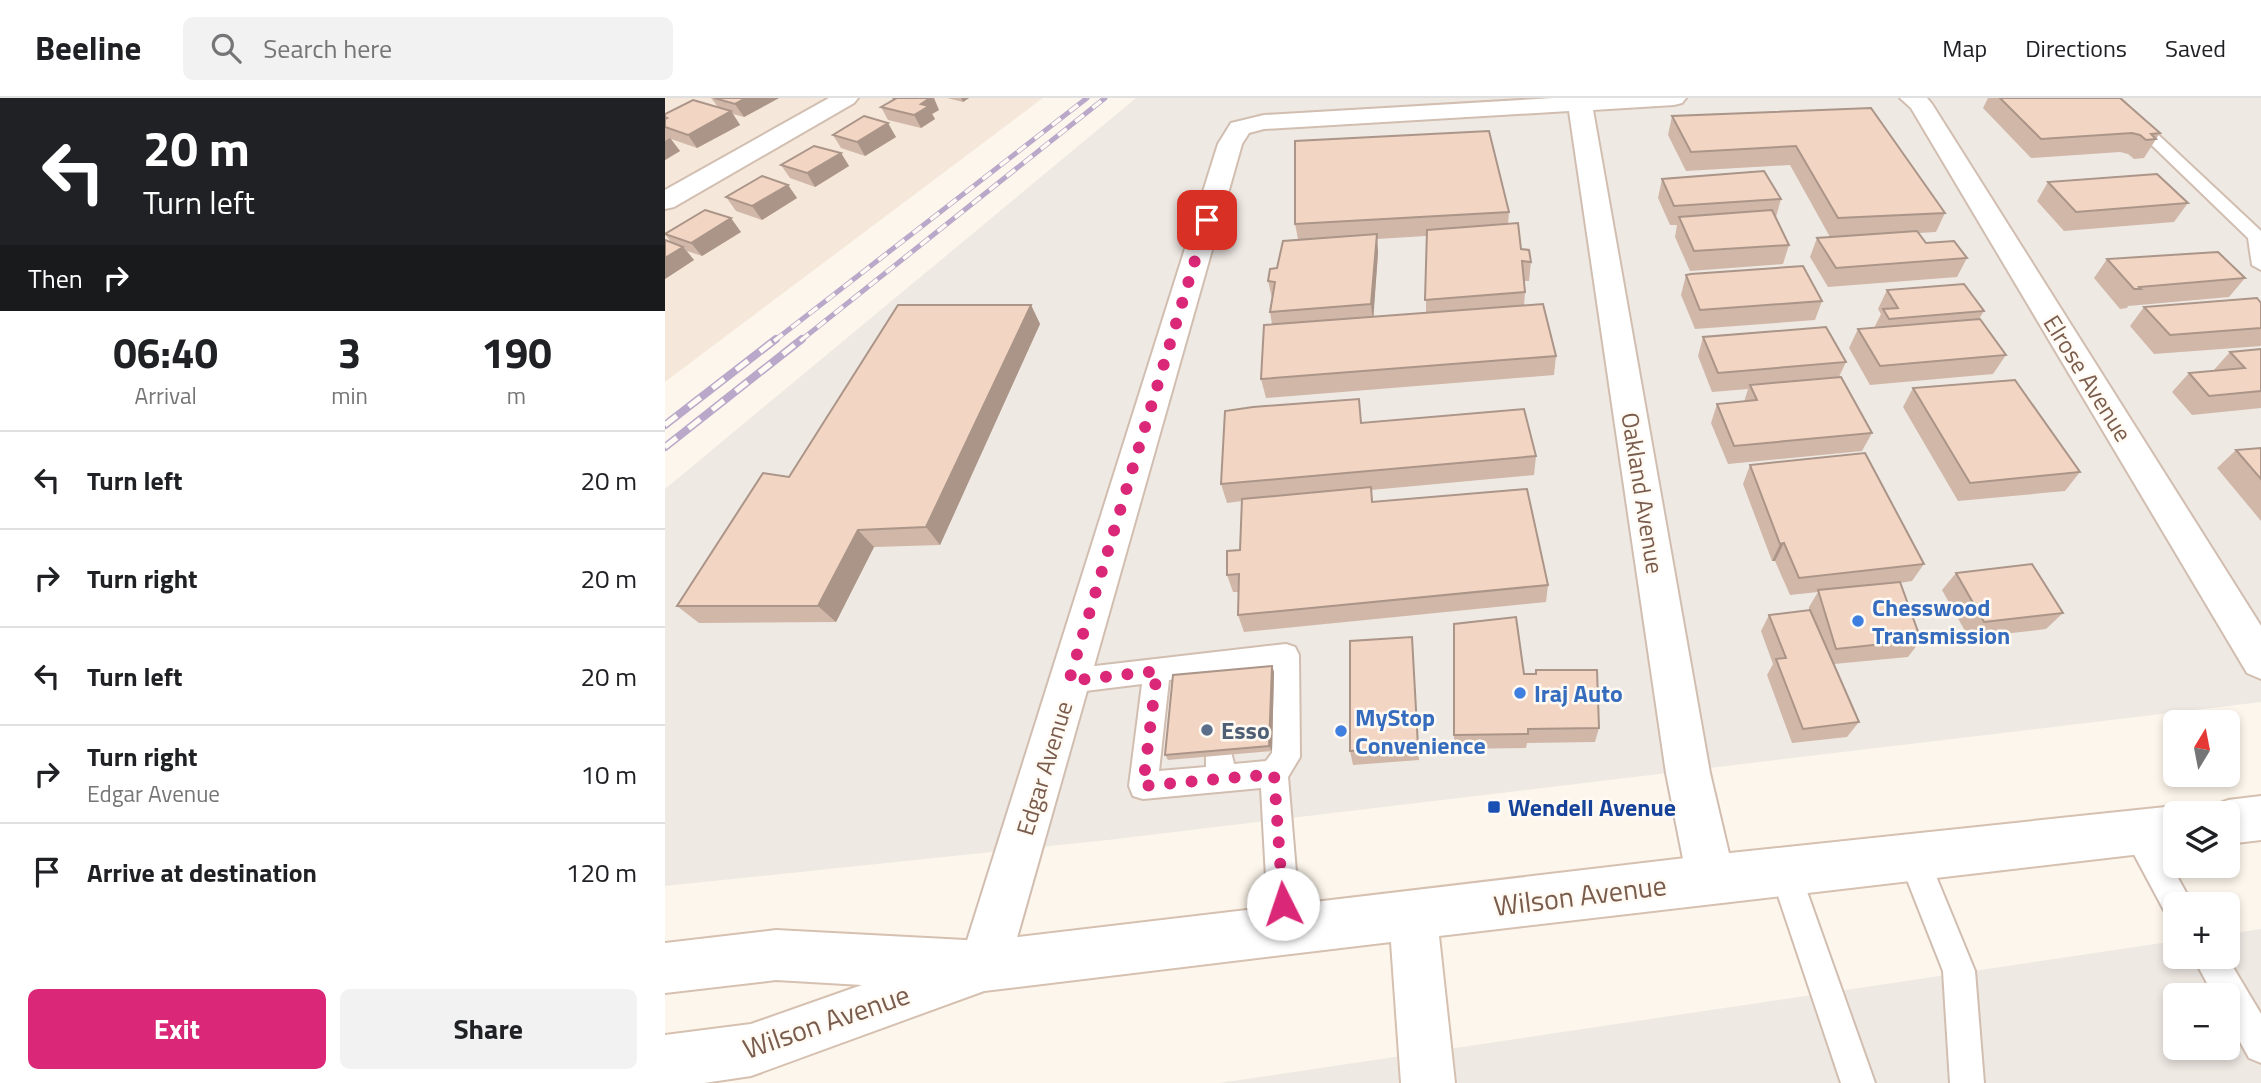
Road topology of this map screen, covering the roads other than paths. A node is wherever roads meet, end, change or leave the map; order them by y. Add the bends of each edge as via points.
1 (846, 98) edge
2 (1674, 98) edge
3 (1912, 98) edge
4 (2110, 98) edge
5 (1649, 99) edge
6 (1580, 105) junction
7 (665, 201) edge
8 (2261, 265) edge
9 (2261, 661) edge
10 (1157, 671) junction
11 (1069, 681) junction
12 (1274, 774) junction
13 (2261, 818) edge
14 (2240, 821) edge
15 (2156, 830) edge
16 (1913, 858) junction
17 (1785, 872) junction
18 (1711, 879) junction
19 (2174, 892) edge
20 (1413, 915) junction
21 (1285, 931) junction
22 (984, 966) junction
23 (665, 968) edge
24 (2216, 969) edge
25 (2258, 1037) edge
26 (665, 1062) edge
27 (1428, 1083) edge
28 (1858, 1083) edge
29 (1966, 1083) edge

1 - 7 street
2 - 5 street
3 - 9 street, Elrose Avenue via 1920,104
4 - 8 lane via 2257,237
5 - 6 street
6 - 11 street, Edgar Avenue via 1264,122 1240,128 1230,144
6 - 18 street, Oakland Avenue via 1686,762
10 - 11 lane
10 - 12 lane via 1143,786 1220,767
10 - 12 lane via 1223,669 1286,655 1286,757
11 - 22 street, Edgar Avenue
12 - 21 lane
13 - 14 street
15 - 16 street, Wilson Avenue
15 - 19 lane
16 - 17 street, Wilson Avenue
16 - 29 lane via 1959,971
17 - 18 street, Wilson Avenue
17 - 28 lane
18 - 20 street, Wilson Avenue
20 - 21 street, Wilson Avenue
20 - 27 street
21 - 22 street, Wilson Avenue
22 - 23 street, Wilson Avenue via 776,955
22 - 26 street, Wilson Avenue via 751,1050
24 - 25 lane

